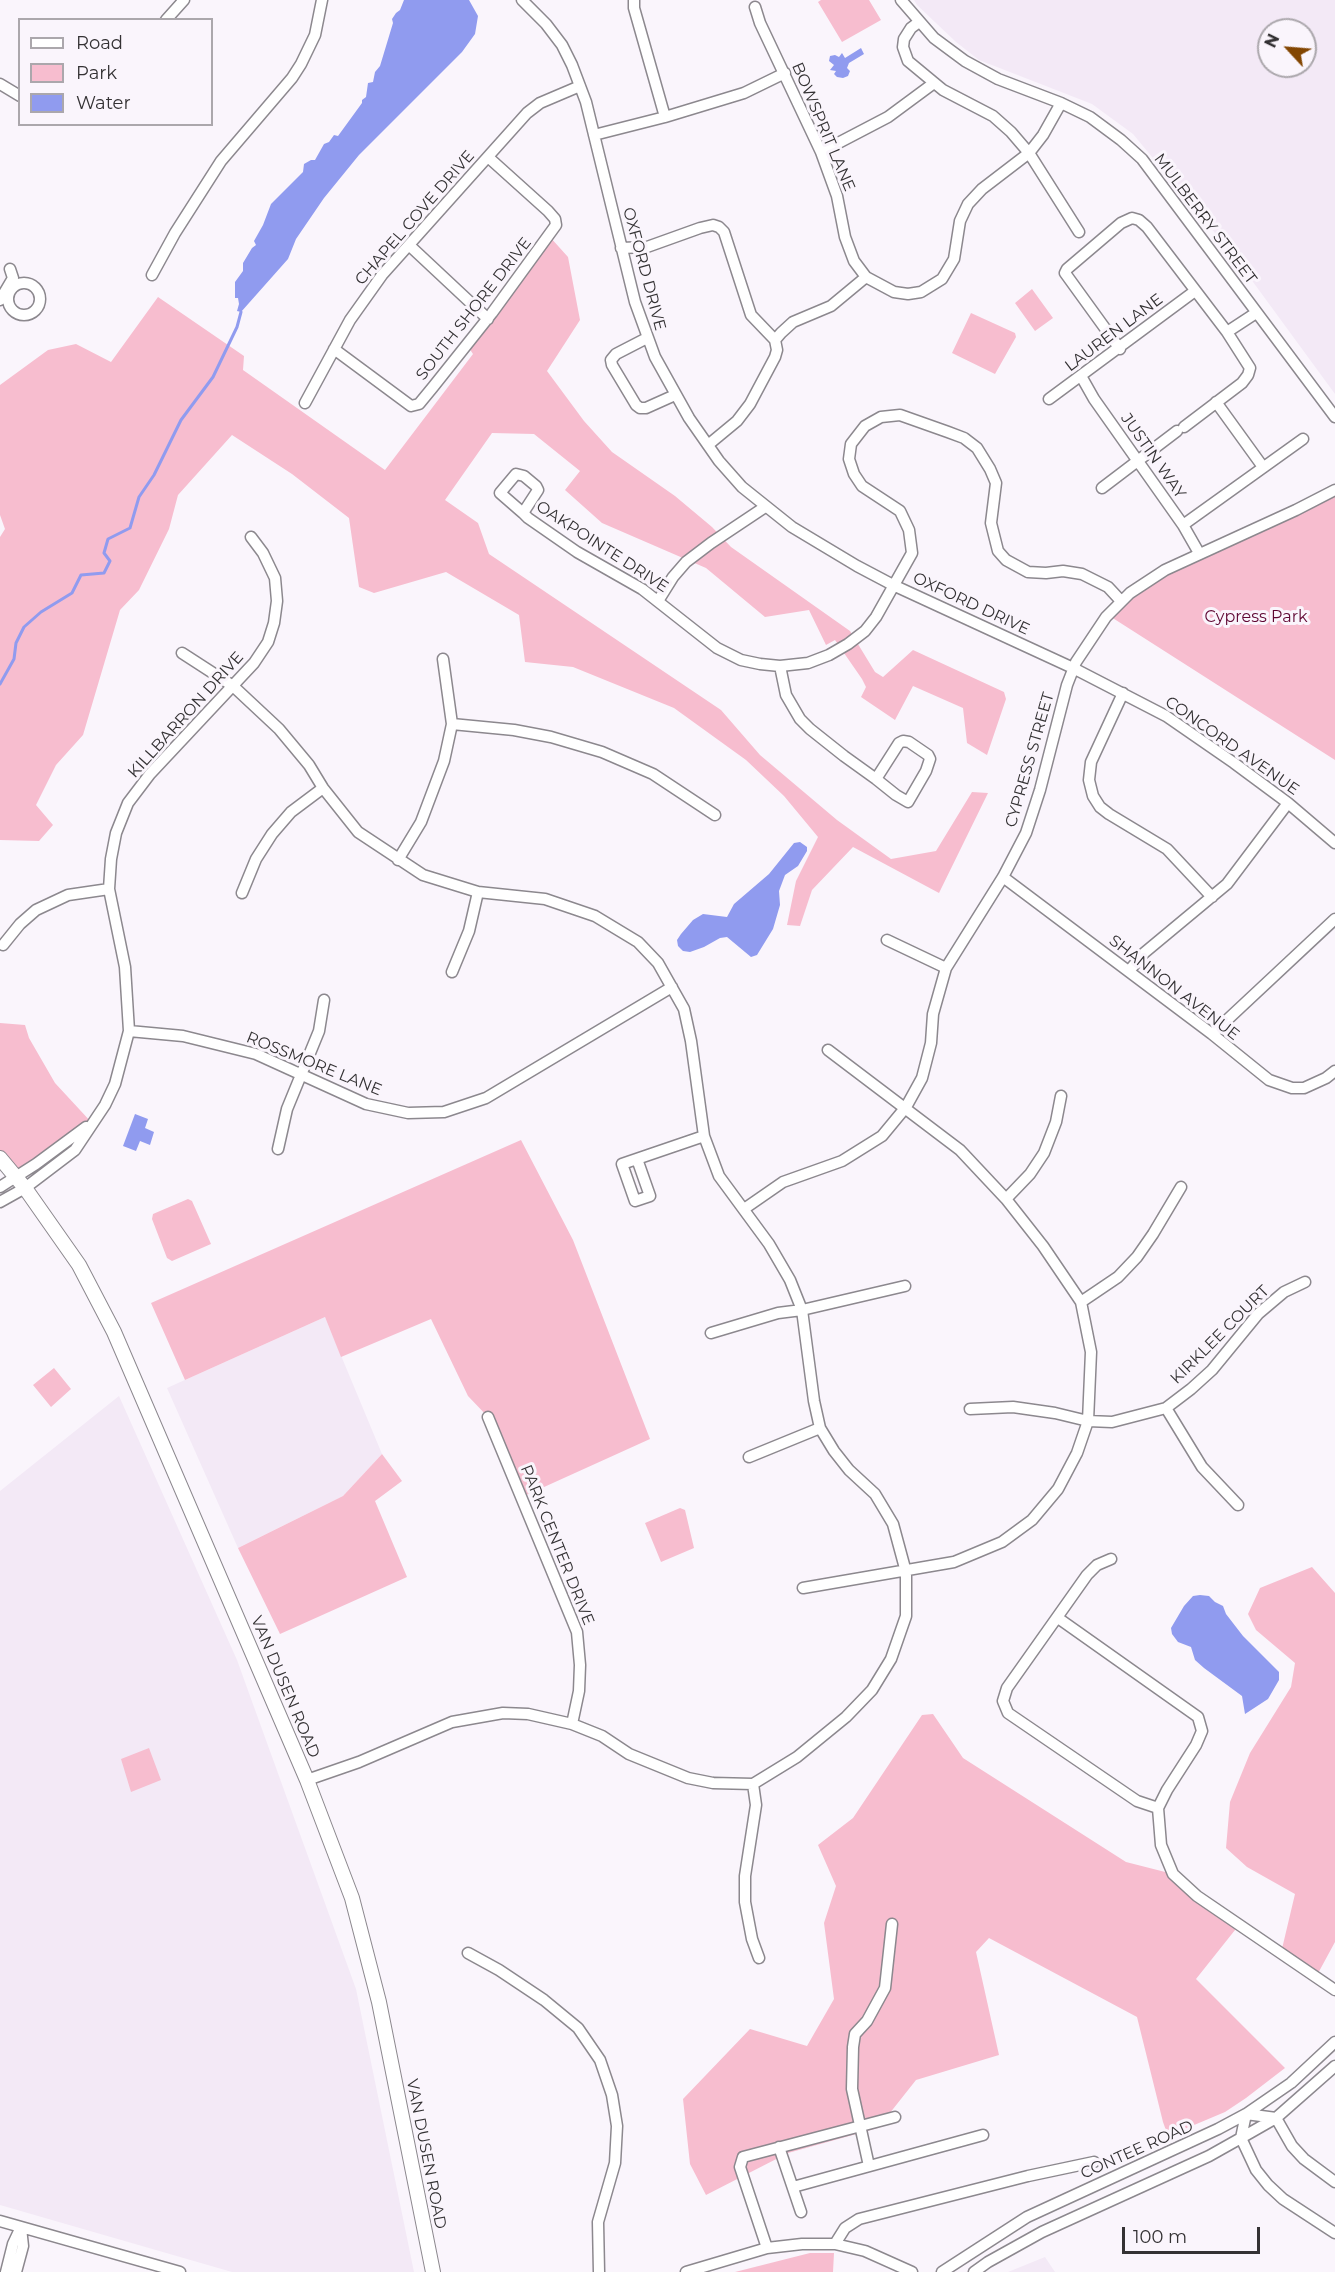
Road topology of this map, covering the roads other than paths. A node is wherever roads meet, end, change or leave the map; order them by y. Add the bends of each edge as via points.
1 (184, 0) edge
2 (322, 0) edge
3 (522, 0) edge
4 (634, 0) edge
5 (901, 0) edge
6 (755, 7) dead end
7 (168, 18) edge
8 (919, 22) junction
9 (785, 73) junction
10 (0, 84) edge
11 (934, 84) junction
12 (580, 86) junction
13 (18, 95) edge
14 (1061, 103) junction
15 (665, 117) junction
16 (594, 135) junction
17 (821, 152) junction
18 (1029, 153) junction
19 (488, 157) junction
20 (1079, 232) dead end
21 (410, 246) junction
22 (621, 248) junction
23 (0, 261) edge
24 (10, 269) junction
25 (152, 275) dead end
26 (866, 277) junction
27 (22, 282) dead end
28 (1195, 291) junction
29 (0, 300) edge
30 (1256, 313) junction
31 (488, 319) junction
32 (1227, 332) junction
33 (647, 338) junction
34 (774, 340) junction
35 (334, 349) junction
36 (1120, 349) junction
37 (1081, 376) junction
38 (675, 395) junction
39 (1049, 399) dead end
40 (1216, 402) junction
41 (305, 403) dead end
42 (1335, 417) edge
43 (1303, 439) dead end
44 (708, 445) junction
45 (1137, 462) junction
46 (1263, 467) junction
47 (1101, 488) dead end
48 (1335, 490) edge
49 (765, 507) junction
50 (523, 513) junction
51 (1183, 525) junction
52 (251, 537) dead end
53 (1199, 553) junction
54 (893, 585) junction
55 (658, 601) junction
56 (1120, 601) junction
57 (182, 653) dead end
58 (443, 659) dead end
59 (780, 666) junction
60 (1073, 668) junction
61 (233, 686) junction
62 (1123, 693) junction
63 (452, 724) junction
64 (876, 779) junction
65 (323, 788) junction
66 (1288, 803) junction
67 (715, 815) dead end
68 (1335, 843) edge
69 (398, 860) junction
70 (1003, 877) junction
71 (109, 889) junction
72 (478, 891) junction
73 (243, 893) dead end
74 (1212, 897) junction
75 (1335, 919) edge
76 (887, 940) dead end
77 (3, 945) dead end
78 (946, 968) junction
79 (1129, 971) junction
80 (452, 972) dead end
81 (672, 987) junction
82 (324, 1000) dead end
83 (129, 1030) junction
84 (1212, 1034) junction
85 (828, 1050) dead end
86 (1335, 1071) edge
87 (302, 1076) junction
88 (1061, 1096) dead end
89 (906, 1107) junction
90 (92, 1123) junction
91 (704, 1136) junction
92 (278, 1149) dead end
93 (0, 1158) edge
94 (637, 1159) dead end
95 (16, 1176) junction
96 (0, 1187) edge
97 (1181, 1187) dead end
98 (25, 1188) junction
99 (1006, 1199) junction
100 (0, 1203) edge
101 (744, 1209) junction
102 (1305, 1282) dead end
103 (905, 1286) dead end
104 (1081, 1302) junction
105 (802, 1310) junction
106 (711, 1333) dead end
107 (1166, 1408) junction
108 (970, 1409) dead end
109 (488, 1416) dead end
110 (1088, 1420) junction
111 (820, 1428) junction
112 (749, 1457) dead end
113 (1238, 1505) dead end
114 (1111, 1559) dead end
115 (906, 1572) junction
116 (803, 1588) dead end
117 (1058, 1618) junction
118 (572, 1724) junction
119 (307, 1780) junction
120 (753, 1784) junction
121 (1158, 1808) junction
122 (892, 1924) dead end
123 (468, 1953) dead end
124 (759, 1958) dead end
125 (1335, 1990) edge
126 (1335, 2042) edge
127 (1335, 2066) edge
128 (1246, 2114) junction
129 (895, 2117) dead end
130 (1276, 2118) junction
131 (860, 2126) junction
132 (983, 2135) dead end
133 (1241, 2138) junction
134 (780, 2147) junction
135 (1094, 2162) dead end
136 (869, 2166) junction
137 (1335, 2182) edge
138 (793, 2187) junction
139 (801, 2212) dead end
140 (0, 2221) edge
141 (21, 2227) junction
142 (1335, 2233) edge
143 (835, 2244) junction
144 (767, 2248) junction
145 (883, 2257) junction
146 (6, 2272) edge
147 (16, 2272) edge
148 (180, 2272) edge
149 (433, 2272) edge
150 (599, 2272) edge
151 (686, 2272) edge
152 (897, 2272) edge
153 (912, 2272) edge
154 (942, 2272) edge
155 (974, 2272) edge

1 - 7 street
2 - 25 street via 315,35 301,64 221,161
3 - 12 street, OXFORD DRIVE via 556,36
4 - 15 street
5 - 8 street, MULBERRY STREET
6 - 9 street, BOWSPRIT LANE
8 - 11 street via 906,35 904,52 908,62
8 - 14 street, MULBERRY STREET via 965,61 998,79
9 - 15 street via 744,93
9 - 17 street, BOWSPRIT LANE
10 - 13 street
11 - 17 street via 888,117
11 - 18 street via 993,116
12 - 16 street, OXFORD DRIVE
12 - 19 street, CHAPEL COVE DRIVE via 535,106
14 - 18 street
14 - 30 street, MULBERRY STREET via 1107,128 1142,159
15 - 16 street
16 - 22 street, OXFORD DRIVE
17 - 26 street, BOWSPRIT LANE via 837,196 849,250
18 - 20 street
18 - 26 street via 968,204 960,221 954,259 942,279 921,292 908,294 887,289
19 - 21 street, CHAPEL COVE DRIVE
19 - 31 street, SOUTH SHORE DRIVE via 548,211 556,223
21 - 31 street
21 - 35 street, CHAPEL COVE DRIVE via 374,284
22 - 33 street, OXFORD DRIVE
22 - 34 street via 647,247 700,228 719,227 751,315
23 - 24 street
24 - 27 street
24 - 29 street via 13,278
26 - 34 street via 831,306 793,322
28 - 32 street
28 - 36 street, LAUREN LANE
28 - 36 street via 1144,224 1132,218 1120,223 1065,273
30 - 32 street
30 - 42 street, MULBERRY STREET
31 - 35 street, SOUTH SHORE DRIVE via 415,406
32 - 40 street via 1246,359 1249,371 1242,383
33 - 38 street, OXFORD DRIVE
33 - 38 street via 616,354 612,365 640,408
34 - 44 street via 775,357 756,394 737,421
35 - 41 street, CHAPEL COVE DRIVE
36 - 37 street, LAUREN LANE
37 - 39 street, LAUREN LANE
37 - 45 street, JUSTIN WAY
38 - 44 street, OXFORD DRIVE
40 - 45 street
40 - 46 street
43 - 46 street
44 - 49 street, OXFORD DRIVE via 737,481
45 - 47 street
45 - 51 street, JUSTIN WAY
46 - 51 street
48 - 53 street, CYPRESS STREET
49 - 54 street, OXFORD DRIVE via 822,547
49 - 55 street via 686,562
50 - 50 street, OAKPOINTE DRIVE via 538,490 524,476 516,474 500,493
50 - 55 street, OAKPOINTE DRIVE via 577,552
51 - 53 street, JUSTIN WAY
52 - 61 street, KILLBARRON DRIVE via 274,578 277,601 268,642
53 - 56 street, CYPRESS STREET via 1165,570
54 - 56 street, OAKPOINTE DRIVE via 912,553 909,530 896,506 858,481 849,459 851,444 859,432 873,421 891,415 964,438 977,448 997,487 991,524 998,551 1006,560 1028,572 1082,574 1108,587
54 - 59 street, OAKPOINTE DRIVE via 870,626 855,640 815,660
54 - 60 street, OXFORD DRIVE
55 - 59 street, OAKPOINTE DRIVE via 730,655
56 - 60 street, CYPRESS STREET via 1093,634
57 - 61 street
58 - 63 street
59 - 64 street via 786,695 800,719
60 - 62 street, CONCORD AVENUE
60 - 70 street, CYPRESS STREET via 1036,804
61 - 65 street via 279,729
61 - 71 street, KILLBARRON DRIVE via 150,774 128,804 116,833
62 - 66 street, CONCORD AVENUE via 1202,739
62 - 74 street via 1090,762 1093,796 1109,814 1167,849
63 - 67 street via 514,730 602,752 653,774
63 - 69 street via 434,793
64 - 64 street via 899,743 909,742 930,759 908,802
65 - 69 street via 358,832
65 - 73 street via 291,812 272,834 256,859
66 - 68 street, CONCORD AVENUE
66 - 74 street via 1233,878
69 - 72 street via 423,875
70 - 78 street, CYPRESS STREET
70 - 79 street, SHANNON AVENUE
71 - 77 street via 68,895 36,910
71 - 83 street, KILLBARRON DRIVE via 125,967
72 - 80 street via 469,931
72 - 81 street via 545,899 595,916 638,942 658,963
74 - 79 street via 1144,953
75 - 84 street
76 - 78 street
78 - 89 street, CYPRESS STREET via 922,1078
79 - 84 street, SHANNON AVENUE
81 - 87 street, ROSSMORE LANE via 486,1098 444,1112 408,1113 366,1104
81 - 91 street via 684,1009 691,1041
82 - 87 street via 319,1031
83 - 87 street, ROSSMORE LANE via 183,1036 256,1054
83 - 90 street, KILLBARRON DRIVE via 115,1084
84 - 86 street, SHANNON AVENUE via 1279,1085 1304,1088
85 - 89 street
87 - 92 street via 287,1109
88 - 99 street via 1044,1153
89 - 99 street via 960,1150
89 - 101 street, CYPRESS STREET via 882,1136 842,1161 783,1182
90 - 95 street, KILLBARRON DRIVE
90 - 98 street, KILLBARRON DRIVE via 75,1150
91 - 94 street
91 - 101 street via 719,1176
93 - 95 main road, VAN DUSEN ROAD
95 - 96 street, KILLBARRON DRIVE
95 - 98 main road, VAN DUSEN ROAD
97 - 104 street via 1137,1257 1118,1277
98 - 100 street, KILLBARRON DRIVE
98 - 119 main road, VAN DUSEN ROAD via 79,1264 114,1332
99 - 104 street
101 - 105 street via 790,1280
102 - 107 street, KIRKLEE COURT via 1284,1292 1258,1314 1212,1370
103 - 105 street
104 - 110 street via 1091,1352
105 - 106 street
105 - 111 street
107 - 110 street, KIRKLEE COURT via 1112,1422
107 - 113 street via 1202,1467
108 - 110 street, KIRKLEE COURT via 1013,1407
109 - 118 street, PARK CENTER DRIVE via 577,1632 579,1691
110 - 115 street via 1077,1453 1058,1489 1032,1520 1002,1542 954,1562
111 - 112 street
111 - 115 street via 849,1470 874,1494 893,1524
114 - 117 street via 1096,1565
115 - 116 street
115 - 120 street via 906,1616 891,1659 872,1690 846,1717 797,1756
117 - 121 street via 1198,1717 1202,1731 1196,1745
117 - 121 street via 1007,1688 1003,1701 1008,1713 1137,1801
118 - 119 street via 528,1714 468,1718
118 - 120 street via 602,1736 629,1754 688,1778
119 - 149 main road, VAN DUSEN ROAD via 352,1898 379,2002
120 - 124 street via 756,1805 745,1902
121 - 125 street via 1161,1845 1173,1874 1197,1896
122 - 131 street via 885,1988 855,2034 852,2089
123 - 150 street via 499,1970 579,2028 600,2060 612,2095 616,2126 615,2163 598,2222
126 - 128 street, CONTEE ROAD via 1291,2083
127 - 130 street
128 - 130 street
128 - 133 street
128 - 154 street, CONTEE ROAD via 1028,2217
129 - 131 street
130 - 133 street
130 - 137 street via 1292,2146
131 - 134 street
131 - 136 street
132 - 136 street
133 - 142 street via 1249,2158 1268,2185
133 - 155 street via 1042,2232
134 - 138 street
134 - 144 street via 743,2157 740,2167
135 - 143 street, CONTEE ROAD via 859,2219 846,2228
136 - 138 street
138 - 139 street
140 - 141 street
141 - 146 street
141 - 147 street via 23,2246
141 - 148 street
143 - 144 street
143 - 145 street
144 - 151 street
145 - 152 street
145 - 153 street

